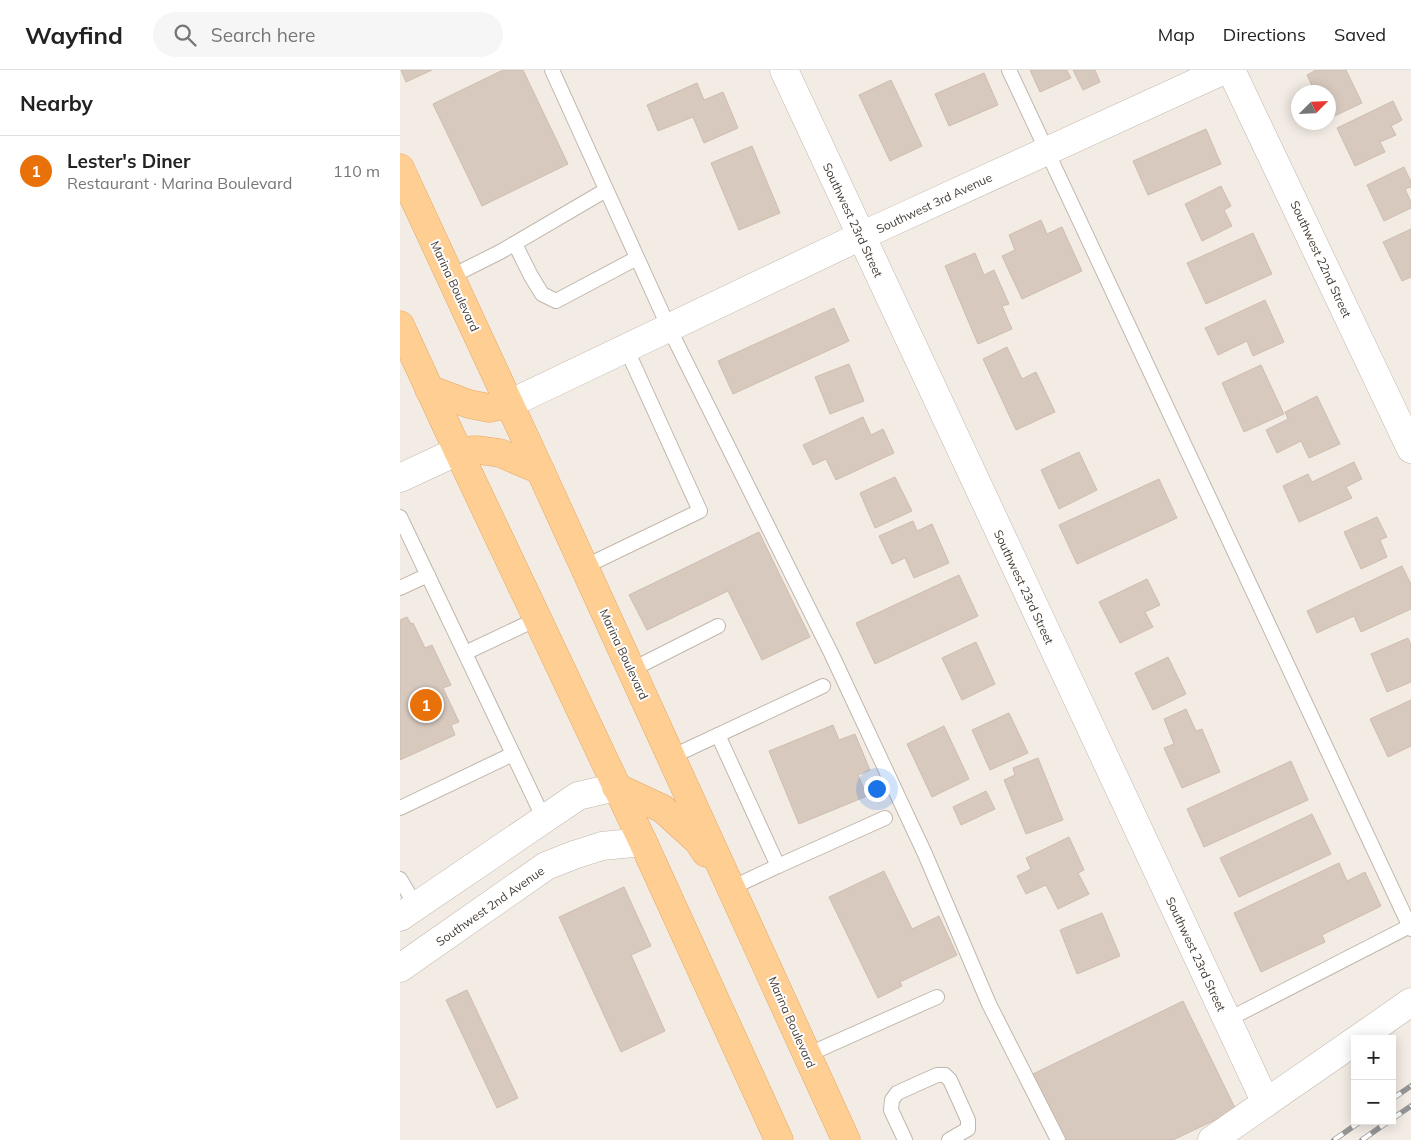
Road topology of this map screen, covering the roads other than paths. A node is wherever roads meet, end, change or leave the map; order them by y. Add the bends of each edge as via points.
1 (552, 70) edge
2 (784, 70) edge
3 (1009, 70) edge
4 (1224, 70) edge
5 (1231, 70) edge
6 (1047, 151) junction
7 (400, 168) edge
8 (606, 190) junction
9 (861, 236) junction
10 (515, 244) junction
11 (637, 258) junction
12 (450, 277) junction
13 (400, 325) edge
14 (669, 328) junction
15 (626, 348) junction
16 (429, 389) junction
17 (510, 404) junction
18 (1411, 449) edge
19 (458, 451) junction
20 (540, 470) junction
21 (400, 478) edge
22 (400, 517) edge
23 (584, 567) junction
24 (428, 575) junction
25 (400, 588) edge
26 (537, 619) junction
27 (718, 626) dead end
28 (465, 653) junction
29 (631, 670) junction
30 (823, 686) dead end
31 (718, 735) junction
32 (513, 754) junction
33 (671, 757) junction
34 (616, 787) junction
35 (400, 808) edge
36 (885, 818) dead end
37 (544, 819) junction
38 (643, 842) junction
39 (778, 866) junction
40 (400, 879) edge
41 (731, 888) junction
42 (408, 911) edge
43 (1411, 926) edge
44 (400, 968) edge
45 (937, 997) dead end
46 (1411, 1002) edge
47 (1227, 1020) junction
48 (1364, 1035) edge
49 (1351, 1044) edge
50 (807, 1055) junction
51 (1266, 1103) junction
52 (778, 1140) edge
53 (846, 1140) edge
54 (905, 1140) edge
55 (949, 1140) edge
56 (1058, 1140) edge
57 (1212, 1140) edge

1 - 8 lane
2 - 9 street, Southwest 23rd Street
3 - 6 lane
4 - 6 street, Southwest 3rd Avenue
5 - 18 street, Southwest 22nd Street
6 - 9 street, Southwest 3rd Avenue
6 - 43 lane
7 - 12 main road, Marina Boulevard
8 - 10 lane
8 - 11 lane
9 - 14 street, Southwest 3rd Avenue
9 - 47 street, Southwest 23rd Street
10 - 11 lane via 542,294 556,301
10 - 12 lane
11 - 14 lane
12 - 17 main road, Marina Boulevard
13 - 16 main road
14 - 15 street, Southwest 3rd Avenue
14 - 56 lane via 831,653 989,1004
15 - 17 street, Southwest 3rd Avenue
15 - 23 lane via 700,511
16 - 17 main road via 489,408
16 - 19 main road
17 - 20 main road, Marina Boulevard
19 - 20 main road via 500,453
19 - 21 street
19 - 26 main road
20 - 23 main road, Marina Boulevard
22 - 24 lane
23 - 29 main road, Marina Boulevard
24 - 25 lane
24 - 28 lane
26 - 28 lane
26 - 34 main road
27 - 29 lane
28 - 32 lane
29 - 33 main road, Marina Boulevard
30 - 31 lane
31 - 33 lane
31 - 39 lane
32 - 35 lane
32 - 37 lane
33 - 41 main road, Marina Boulevard
34 - 37 street via 582,794
34 - 38 main road
34 - 41 main road via 663,809 698,840
36 - 39 lane
37 - 42 street
38 - 44 street, Southwest 2nd Avenue via 602,846 546,866
38 - 52 main road
39 - 41 lane
40 - 42 lane
41 - 50 main road, Marina Boulevard
43 - 47 lane
45 - 50 lane
46 - 48 street
47 - 51 street, Southwest 23rd Street
49 - 51 street
50 - 53 main road, Marina Boulevard
51 - 57 street
54 - 55 lane via 891,1110 892,1100 898,1093 937,1075 945,1075 968,1120 968,1129

